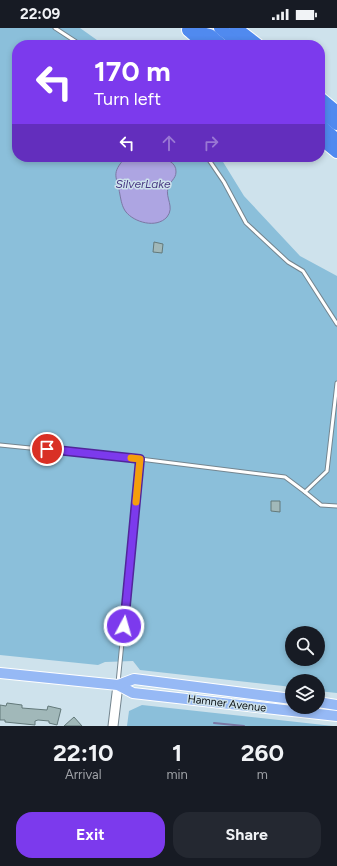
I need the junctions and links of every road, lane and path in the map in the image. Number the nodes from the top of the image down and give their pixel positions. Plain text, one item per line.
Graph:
1 (55, 28) edge
2 (220, 28) edge
3 (236, 28) edge
4 (186, 29) edge
5 (73, 40) edge
6 (199, 40) edge
7 (216, 40) edge
8 (235, 40) edge
9 (252, 40) edge
10 (325, 102) edge
11 (337, 112) edge
12 (325, 114) edge
13 (337, 124) edge
14 (325, 129) edge
15 (337, 140) edge
16 (325, 142) edge
17 (337, 152) edge
18 (210, 162) edge
19 (337, 324) edge
20 (337, 383) edge
21 (0, 445) edge
22 (140, 459) junction
23 (305, 492) junction
24 (337, 506) edge
25 (0, 673) edge
26 (118, 685) junction
27 (285, 698) edge
28 (325, 703) edge
29 (337, 705) edge
30 (337, 716) edge
31 (113, 726) edge

1 - 5 lane
2 - 8 highway
3 - 9 highway
4 - 6 highway
4 - 7 highway
10 - 11 highway
12 - 13 highway
14 - 15 highway
16 - 17 highway
18 - 19 lane
20 - 23 lane
21 - 22 lane
22 - 23 lane
22 - 26 lane
23 - 24 lane
25 - 26 main road, Hamner Avenue
26 - 27 main road, Hamner Avenue
26 - 30 main road, Hamner Avenue
26 - 31 street
28 - 29 main road

